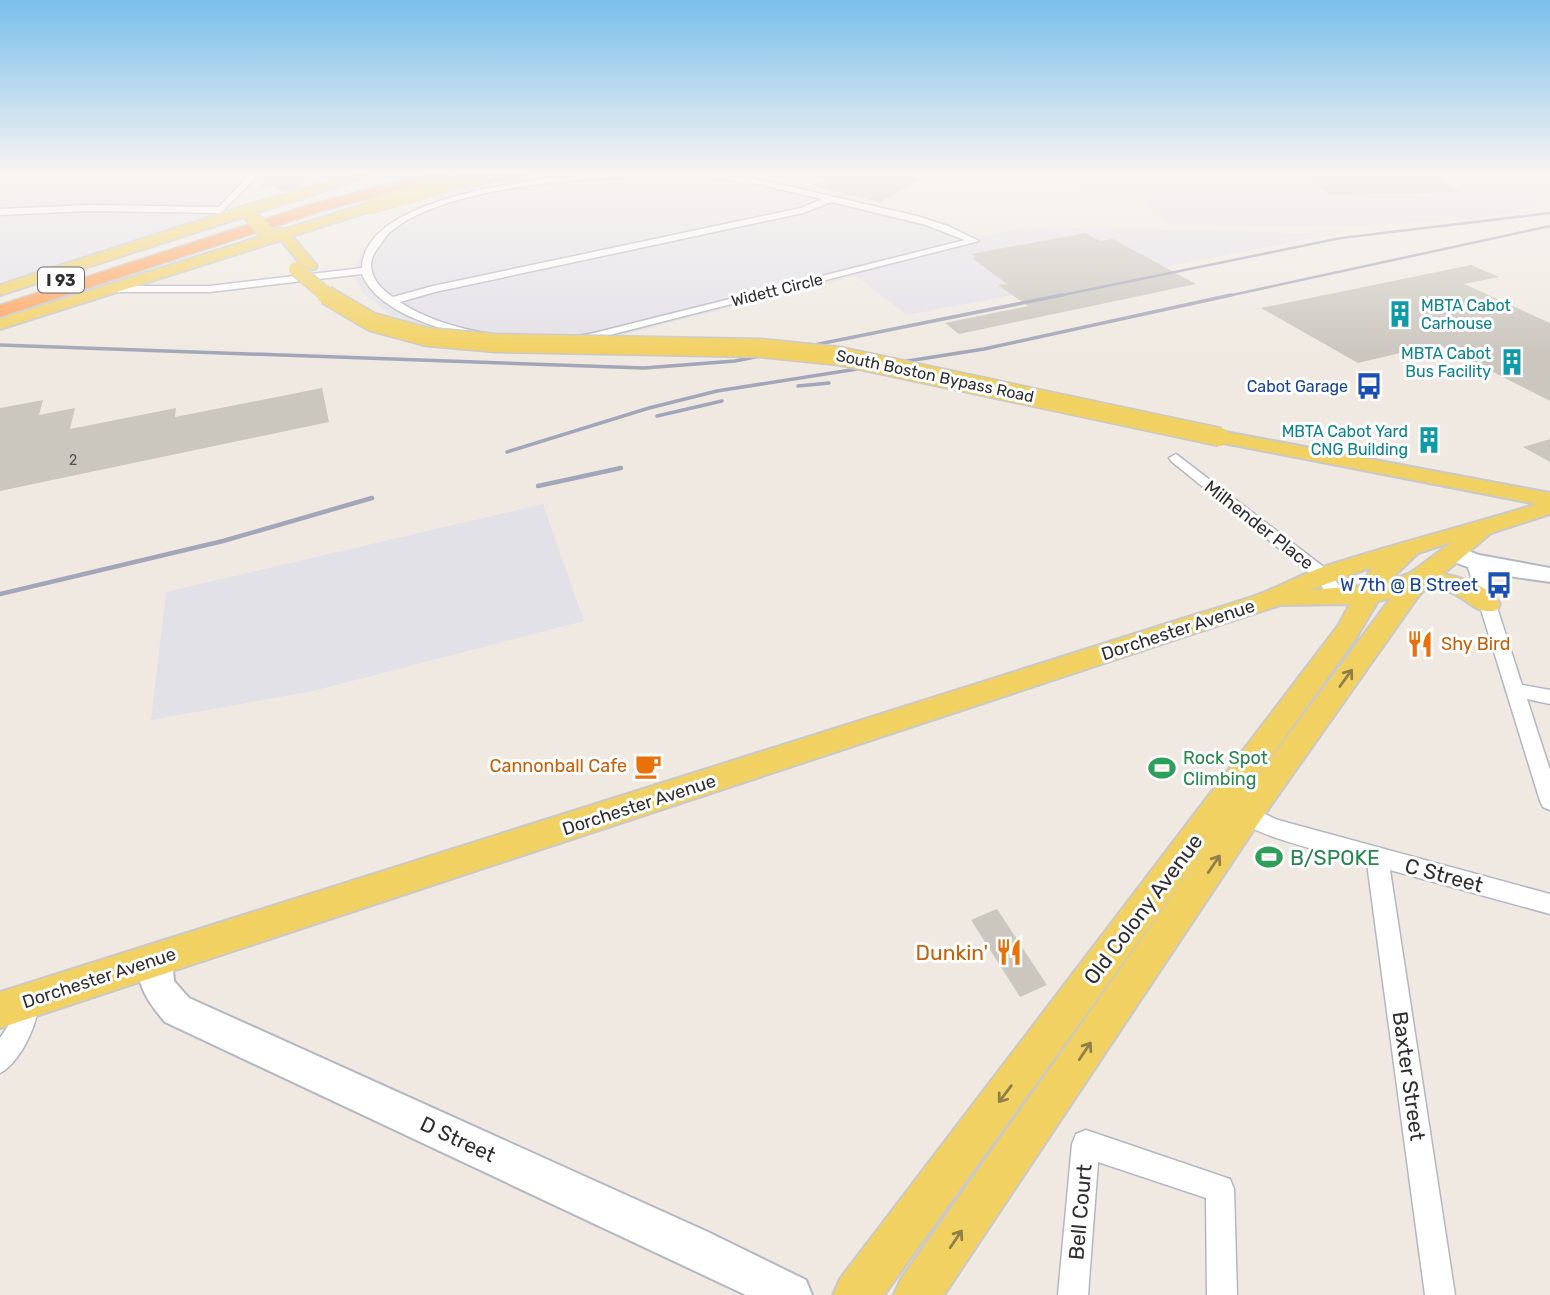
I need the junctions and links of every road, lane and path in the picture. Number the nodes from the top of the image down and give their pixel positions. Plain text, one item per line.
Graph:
1 (180, 232) edge
2 (204, 232) edge
3 (239, 232) edge
4 (248, 232) edge
5 (274, 232) edge
6 (285, 232) edge
7 (388, 232) edge
8 (698, 232) edge
9 (957, 232) edge
10 (276, 235) junction
11 (206, 243) junction
12 (168, 271) junction
13 (366, 272) junction
14 (111, 289) junction
15 (165, 289) junction
16 (0, 290) edge
17 (0, 299) edge
18 (392, 301) junction
19 (0, 311) edge
20 (0, 324) edge
21 (1176, 458) dead end
22 (1550, 500) edge
23 (1541, 510) edge
24 (1456, 550) junction
25 (1550, 575) edge
26 (1422, 578) junction
27 (1330, 586) junction
28 (1372, 592) junction
29 (1488, 604) junction
30 (1515, 690) junction
31 (1550, 697) edge
32 (1550, 801) edge
33 (1234, 809) junction
34 (1377, 856) junction
35 (1550, 904) edge
36 (156, 960) junction
37 (14, 1005) edge
38 (0, 1060) edge
39 (791, 1295) edge
40 (856, 1295) edge
41 (917, 1295) edge
42 (1073, 1295) edge
43 (1222, 1295) edge
44 (1440, 1295) edge

1 - 16 main road
2 - 17 highway, I 93
3 - 11 highway, I 93
4 - 11 highway
5 - 10 main road, South Boston Bypass Road, bridge
6 - 10 main road, bridge
7 - 13 street, Widett Circle
8 - 18 street
9 - 18 street, Widett Circle
10 - 12 main road
10 - 22 main road, South Boston Bypass Road, bridge
11 - 19 highway, I 93
12 - 14 main road
12 - 15 street
13 - 15 street
13 - 18 street, Widett Circle
14 - 15 street
14 - 20 main road
21 - 27 street, Milhender Place
23 - 24 main road, Dorchester Avenue
24 - 25 main road
24 - 26 main road, Dorchester Avenue
24 - 27 main road, Dorchester Avenue
24 - 28 main road, Old Colony Avenue
24 - 29 street
26 - 28 main road, Dorchester Avenue
26 - 29 main road
33 -> 26 main road, Old Colony Avenue
27 - 28 main road, Dorchester Avenue
27 - 36 main road, Dorchester Avenue
28 - 33 main road, Old Colony Avenue
29 - 30 street
30 - 31 street
30 - 32 street
33 - 34 street, C Street
33 -> 40 main road, Old Colony Avenue
41 -> 33 main road, Old Colony Avenue
34 - 35 street, C Street
34 - 44 street, Baxter Street
36 - 37 main road, Dorchester Avenue
36 - 39 main road, D Street
37 - 38 street
42 - 43 street, Bell Court

